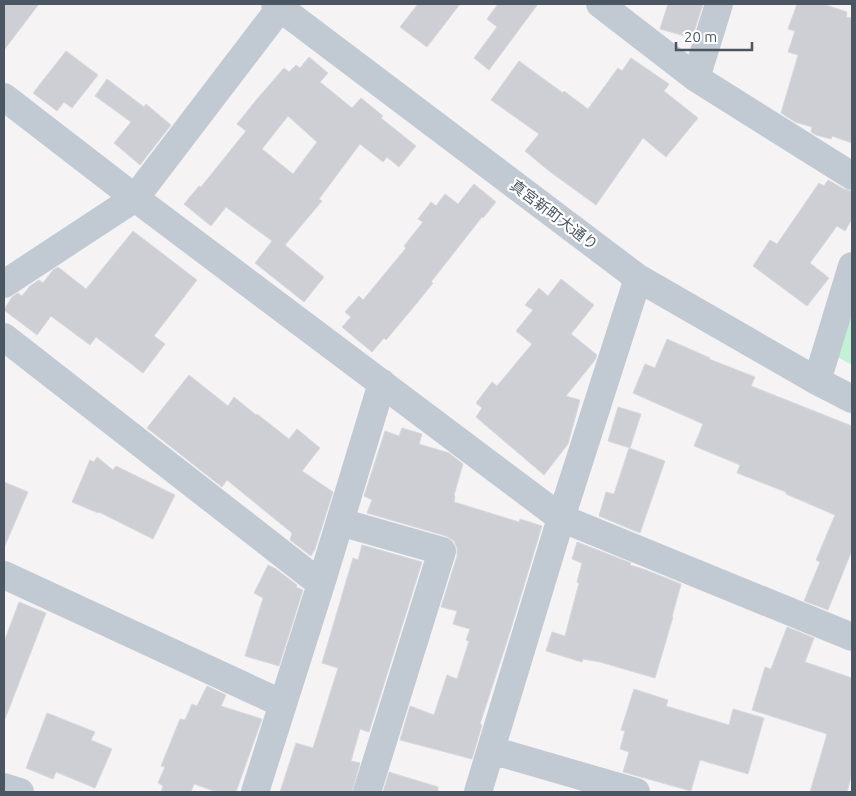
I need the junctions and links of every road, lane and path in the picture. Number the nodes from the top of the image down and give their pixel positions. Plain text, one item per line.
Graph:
1 (600, 4) edge
2 (719, 4) edge
3 (277, 6) edge
4 (696, 78) junction
5 (4, 97) edge
6 (852, 176) edge
7 (134, 198) junction
8 (852, 266) edge
9 (638, 278) junction
10 (4, 284) edge
11 (4, 337) edge
12 (817, 381) junction
13 (382, 382) junction
14 (852, 399) edge
15 (561, 518) junction
16 (340, 522) junction
17 (4, 575) edge
18 (321, 584) junction
19 (852, 637) edge
20 (283, 704) junction
21 (491, 750) junction
22 (4, 787) edge
23 (20, 792) edge
24 (256, 792) edge
25 (367, 792) edge
26 (478, 792) edge
27 (636, 792) edge

1 - 4 street
2 - 4 street
3 - 7 street
3 - 9 street, 真宮新町大通り
4 - 6 street
5 - 7 street
7 - 10 street
7 - 13 street
8 - 12 street
9 - 12 street, 真宮新町大通り
9 - 15 street
11 - 18 street
12 - 14 street, 真宮新町大通り
13 - 15 street
13 - 16 street
15 - 19 street
15 - 21 street
16 - 18 street
16 - 25 street
17 - 20 street
18 - 20 street
20 - 24 street
21 - 26 street
21 - 27 street
22 - 23 street

